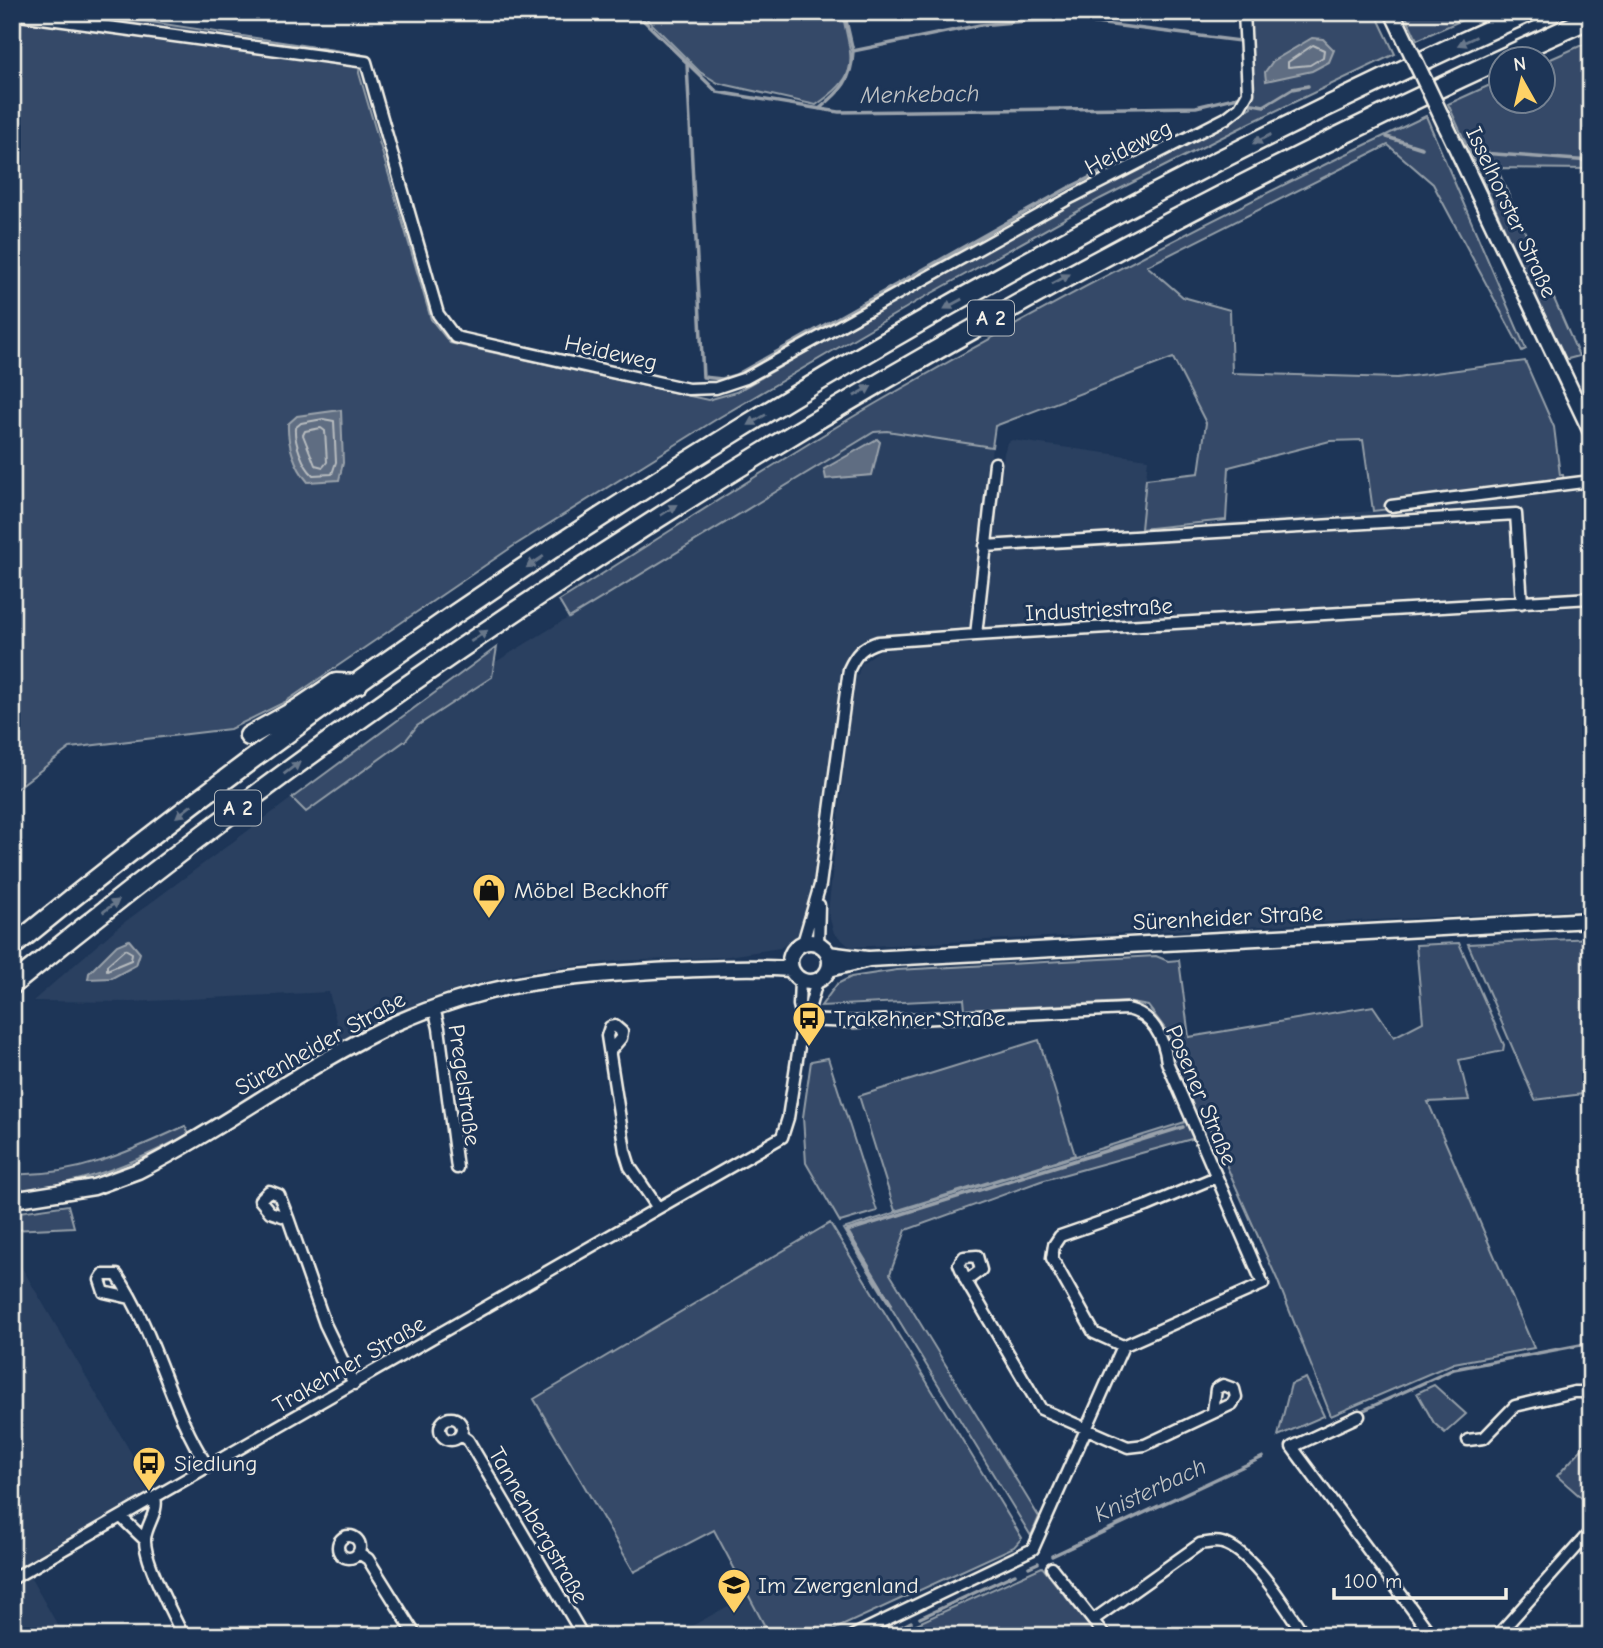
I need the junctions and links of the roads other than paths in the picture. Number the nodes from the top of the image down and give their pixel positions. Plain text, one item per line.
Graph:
1 (1244, 12) edge
2 (1392, 12) edge
3 (1529, 12) edge
4 (12, 14) edge
5 (1591, 18) edge
6 (1591, 432) edge
7 (995, 463) dead end
8 (1591, 481) edge
9 (1391, 506) dead end
10 (985, 546) junction
11 (1591, 598) edge
12 (1522, 603) junction
13 (976, 635) junction
14 (358, 684) junction
15 (249, 736) dead end
16 (1591, 920) edge
17 (12, 947) edge
18 (817, 947) junction
19 (792, 954) junction
20 (869, 959) junction
21 (748, 966) junction
22 (829, 969) junction
23 (796, 974) junction
24 (817, 981) junction
25 (12, 985) edge
26 (433, 1008) junction
27 (803, 1019) junction
28 (610, 1051) dead end
29 (457, 1168) dead end
30 (1216, 1177) junction
31 (12, 1200) edge
32 (658, 1208) junction
33 (288, 1218) dead end
34 (966, 1281) dead end
35 (130, 1298) dead end
36 (1123, 1346) junction
37 (354, 1384) junction
38 (1591, 1398) edge
39 (1213, 1412) dead end
40 (1359, 1416) dead end
41 (1086, 1428) junction
42 (461, 1435) dead end
43 (1468, 1440) dead end
44 (208, 1467) junction
45 (155, 1498) junction
46 (121, 1517) junction
47 (1591, 1531) edge
48 (145, 1540) junction
49 (359, 1553) dead end
50 (1052, 1568) dead end
51 (12, 1578) edge
52 (1093, 1620) junction
53 (183, 1636) edge
54 (416, 1636) edge
55 (583, 1636) edge
56 (852, 1636) edge
57 (1105, 1636) edge
58 (1305, 1636) edge
59 (1432, 1636) edge
60 (1497, 1636) edge

1 - 4 street, Heideweg
2 - 6 main road, Isselhorster Straße, bridge
3 -> 14 highway, A 2
25 -> 5 highway, A 2
7 - 10 street
8 - 9 street
10 - 12 street
10 - 13 street
11 - 12 street, Industriestraße
12 - 13 street, Industriestraße
13 - 18 street, Industriestraße
14 - 15 highway
14 -> 17 highway, A 2
16 - 20 main road, Sürenheider Straße
18 - 19 main road
18 - 20 main road, Sürenheider Straße
18 - 22 main road
19 - 21 main road, Sürenheider Straße
19 - 23 main road
20 - 22 main road, Sürenheider Straße
21 - 23 main road, Sürenheider Straße
21 - 26 main road, Sürenheider Straße
22 - 24 main road
23 - 24 main road, Sürenheider Straße
23 - 27 street, Trakehner Straße
24 - 27 street, Trakehner Straße
26 - 29 street, Pregelstraße
26 - 31 main road, Sürenheider Straße
27 - 30 street, Posener Straße
27 - 32 street, Trakehner Straße
28 - 32 street
30 - 36 street, Posener Straße
30 - 36 street
32 - 37 street, Trakehner Straße
33 - 37 street
34 - 41 street
35 - 44 street
36 - 41 street
37 - 44 street, Trakehner Straße
38 - 43 street
39 - 41 street
40 - 59 street
41 - 56 street
42 - 55 street, Tannenbergstraße
44 - 45 street, Trakehner Straße
45 - 46 street, Trakehner Straße
45 - 48 street
46 - 48 street
46 - 51 street, Trakehner Straße
47 - 60 street
48 - 53 street
49 - 54 street
50 - 52 street
52 - 57 street
52 - 58 street

